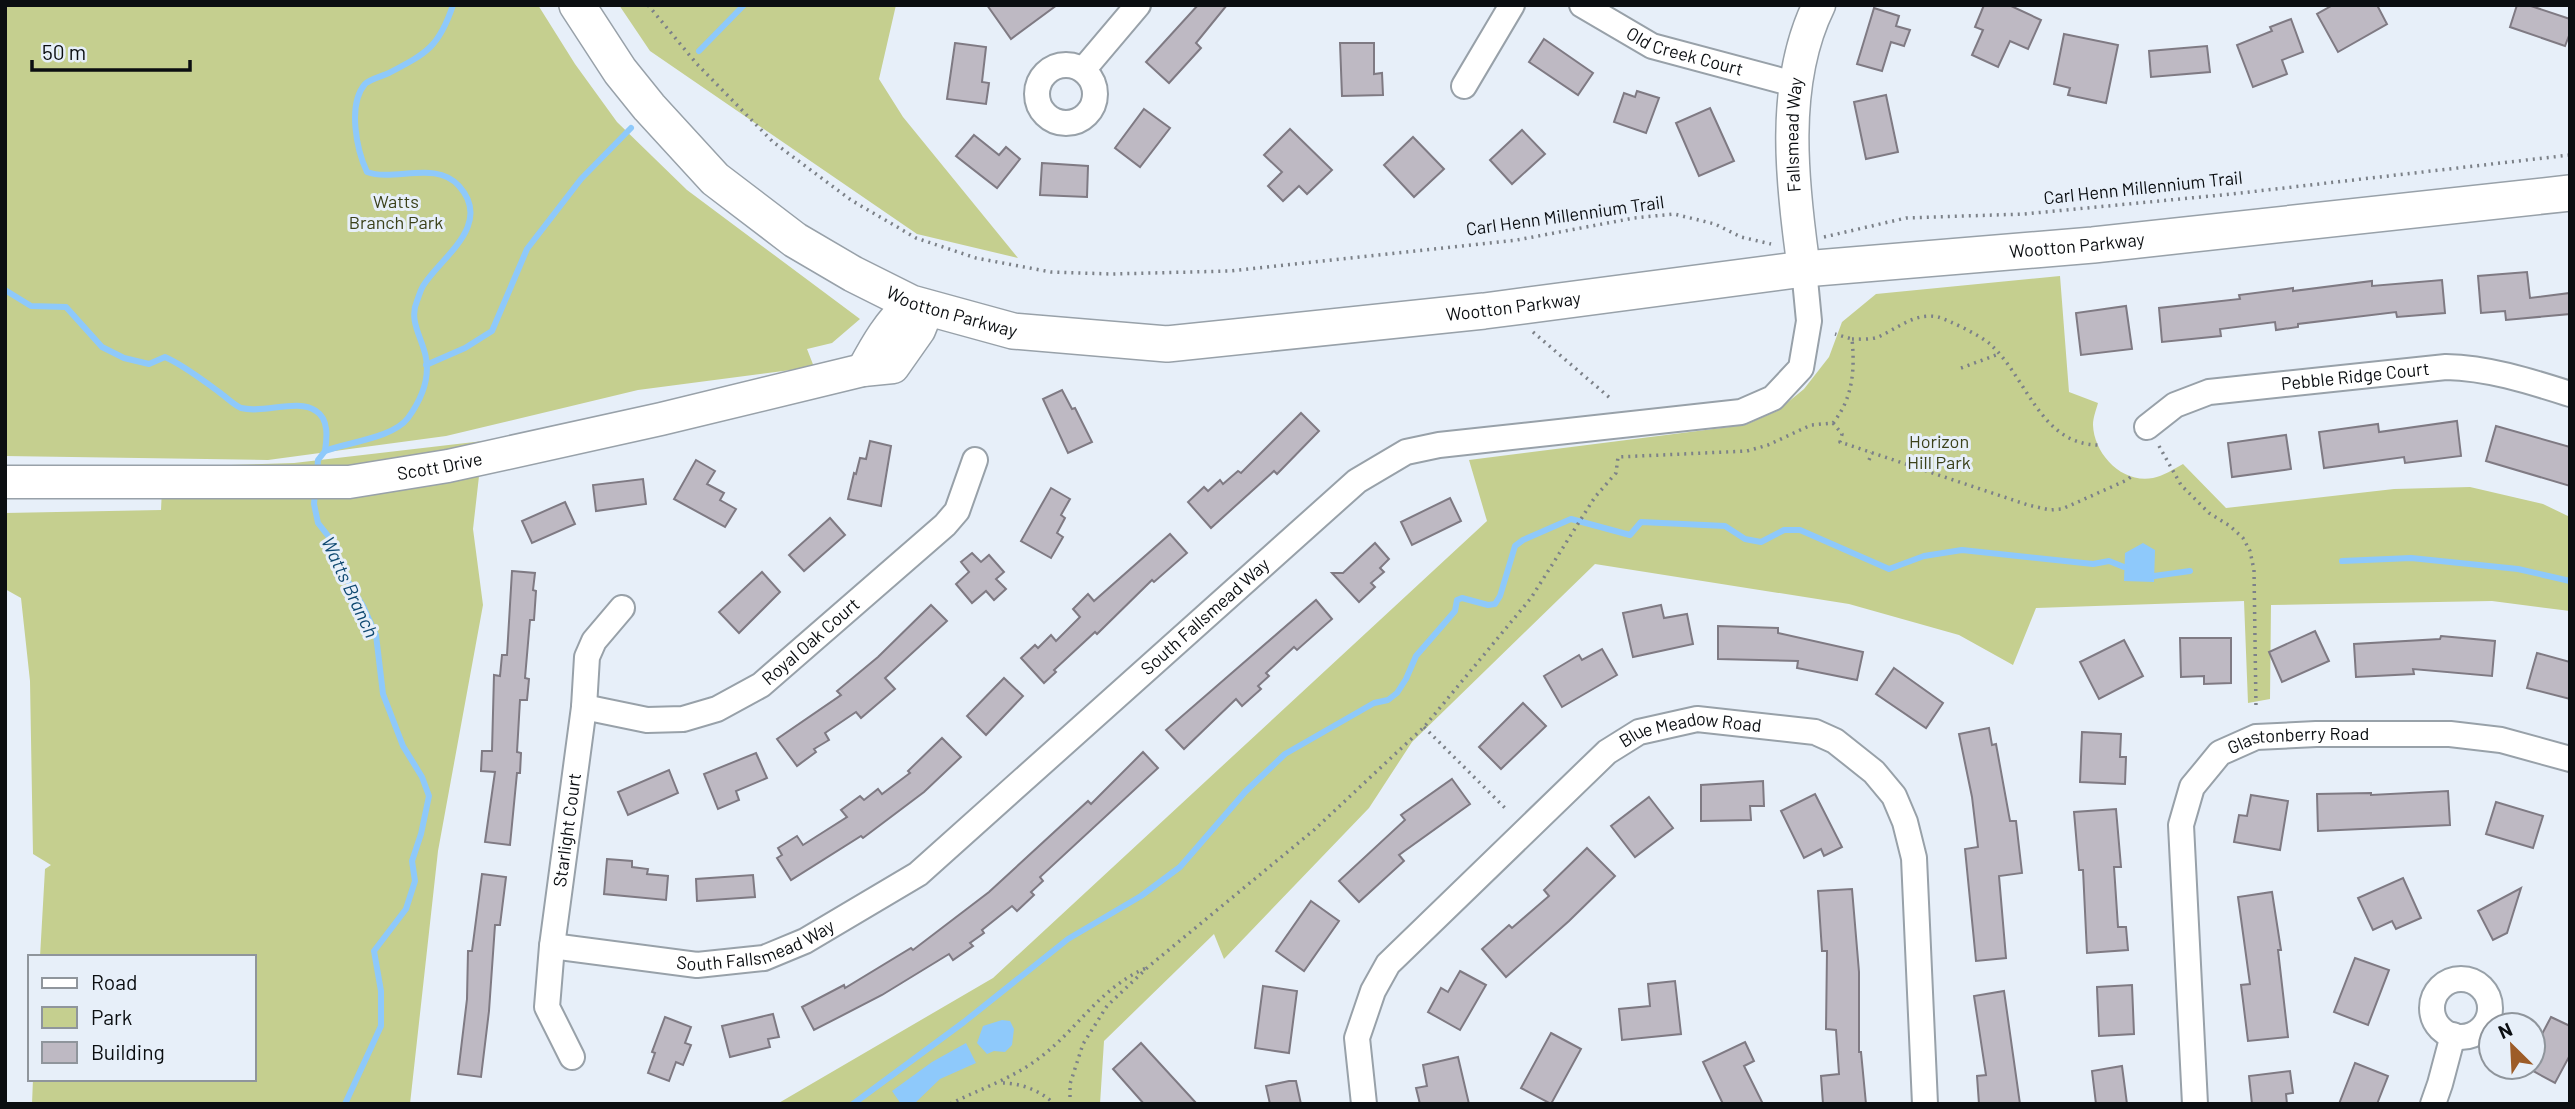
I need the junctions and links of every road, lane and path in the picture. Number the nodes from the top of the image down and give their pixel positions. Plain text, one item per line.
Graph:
1 (577, 5) edge
2 (648, 5) edge
3 (1138, 5) edge
4 (1512, 5) edge
5 (1582, 5) edge
6 (1819, 5) edge
7 (1083, 70) dead end
8 (1794, 84) junction
9 (1464, 86) dead end
10 (2570, 155) edge
11 (2570, 193) edge
12 (1802, 255) junction
13 (920, 306) junction
14 (1526, 326) dead end
15 (1835, 334) dead end
16 (1852, 339) junction
17 (1999, 354) junction
18 (1962, 368) dead end
19 (2570, 394) edge
20 (1610, 398) dead end
21 (1833, 423) junction
22 (2147, 427) joint
23 (2099, 445) dead end
24 (1615, 450) dead end
25 (1872, 453) junction
26 (1618, 457) junction
27 (975, 460) dead end
28 (1870, 460) dead end
29 (2133, 475) dead end
30 (5, 482) edge
31 (622, 608) dead end
32 (584, 707) junction
33 (2256, 708) dead end
34 (1424, 727) junction
35 (2570, 760) edge
36 (1506, 809) dead end
37 (552, 946) junction
38 (1148, 967) junction
39 (2453, 1035) dead end
40 (572, 1057) dead end
41 (999, 1083) junction
42 (950, 1104) edge
43 (1054, 1104) edge
44 (1070, 1104) edge
45 (1364, 1104) edge
46 (1925, 1104) edge
47 (2195, 1104) edge
48 (2432, 1104) edge

1 - 13 main road, Wootton Parkway
2 - 12 path, Carl Henn Millennium Trail
3 - 7 street
4 - 9 street
5 - 8 street, Old Creek Court
6 - 8 street, Fallsmead Way
8 - 12 street, Fallsmead Way
10 - 12 path, Carl Henn Millennium Trail
11 - 12 main road, Wootton Parkway
12 - 13 main road, Wootton Parkway
12 - 37 street, South Fallsmead Way
13 - 30 street, Scott Drive
14 - 20 path
15 - 16 path
16 - 17 path
16 - 21 path
17 - 18 path
17 - 23 path
19 - 22 street, Pebble Ridge Court
21 - 25 path
21 - 26 path
22 - 33 path
24 - 26 path
25 - 28 path
25 - 29 path
26 - 34 path
27 - 32 street, Royal Oak Court
31 - 32 street, Starlight Court
32 - 37 street, Starlight Court
34 - 36 path
34 - 38 path
35 - 47 street, Glastonberry Road
37 - 40 street, Starlight Court
38 - 41 path
38 - 44 path
39 - 48 street
41 - 42 path
41 - 43 path
45 - 46 street, Blue Meadow Road

